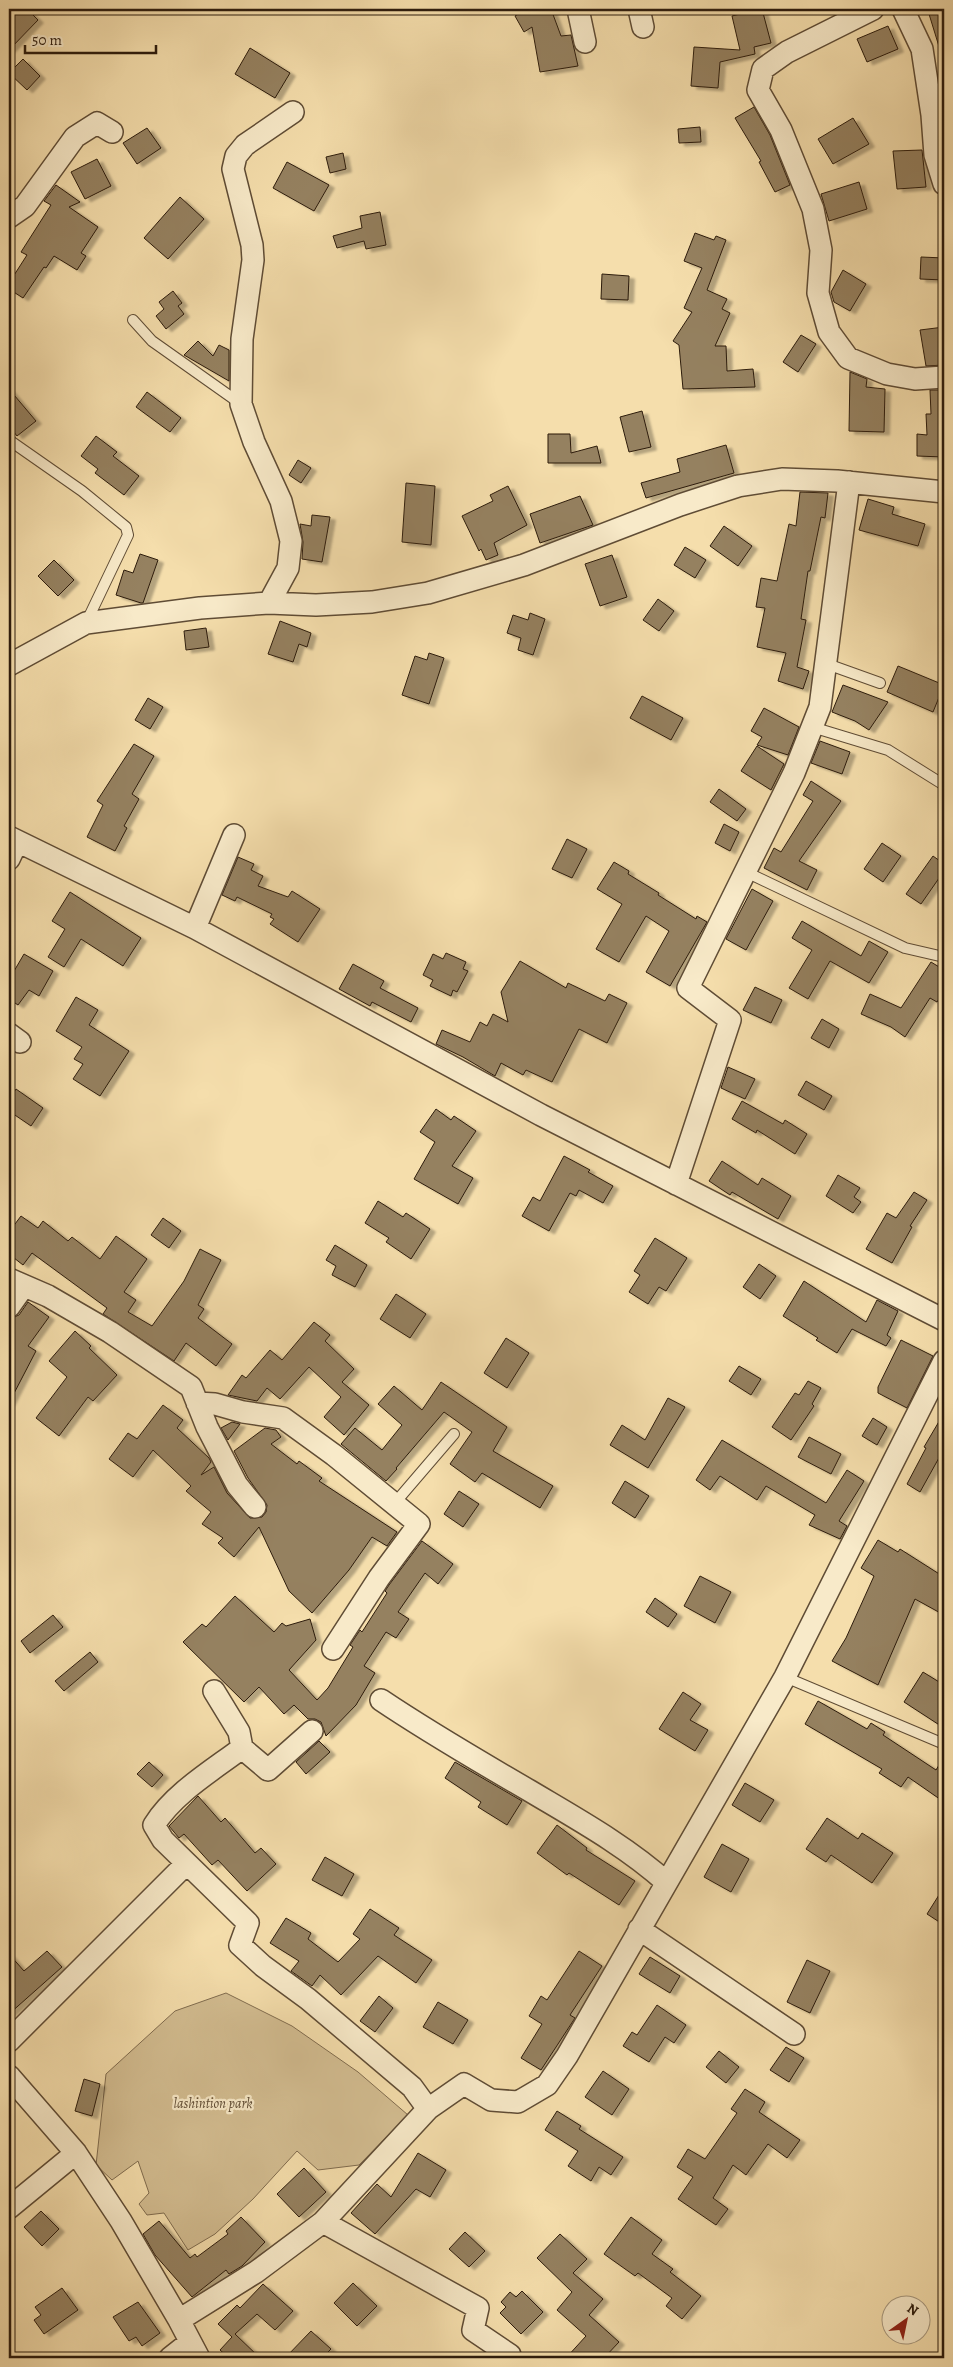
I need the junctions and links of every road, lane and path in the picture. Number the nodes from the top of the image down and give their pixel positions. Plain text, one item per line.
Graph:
1 (578, 9) edge
2 (872, 9) edge
3 (903, 9) edge
4 (585, 42) dead end
5 (293, 112) dead end
6 (112, 132) dead end
7 (944, 184) edge
8 (9, 217) edge
9 (133, 320) dead end
10 (944, 377) edge
11 (240, 404) junction
12 (9, 440) edge
13 (849, 482) junction
14 (944, 492) edge
15 (269, 603) junction
16 (86, 623) junction
17 (9, 664) edge
18 (827, 664) junction
19 (880, 683) dead end
20 (812, 727) junction
21 (944, 785) edge
22 (234, 836) dead end
23 (12, 846) edge
24 (746, 872) junction
25 (195, 928) junction
26 (944, 957) edge
27 (676, 1184) junction
28 (16, 1282) edge
29 (9, 1307) edge
30 (944, 1320) edge
31 (944, 1361) edge
32 (197, 1403) junction
33 (454, 1434) dead end
34 (394, 1504) junction
35 (255, 1507) dead end
36 (333, 1649) dead end
37 (785, 1677) junction
38 (214, 1691) dead end
39 (381, 1700) dead end
40 (312, 1731) dead end
41 (944, 1744) edge
42 (242, 1748) junction
43 (186, 1864) junction
44 (666, 1882) junction
45 (639, 1929) junction
46 (794, 2034) dead end
47 (9, 2041) edge
48 (9, 2076) edge
49 (428, 2109) junction
50 (76, 2153) junction
51 (9, 2208) edge
52 (323, 2222) junction
53 (179, 2320) junction
54 (194, 2351) edge
55 (510, 2355) dead end
56 (170, 2358) edge

1 - 4 street
2 - 10 street
3 - 7 street
5 - 11 street
6 - 8 street
9 - 11 lane
11 - 15 street
12 - 16 lane
13 - 14 street
13 - 15 street
13 - 18 street
15 - 16 street
16 - 17 street
18 - 19 lane
18 - 20 street
20 - 21 lane
20 - 24 street
22 - 25 street
23 - 25 street
24 - 26 lane
24 - 27 street
25 - 27 street
27 - 30 street
28 - 29 street
28 - 32 street
31 - 37 street
32 - 34 street
32 - 35 street
33 - 34 lane
34 - 36 street
37 - 41 lane
37 - 44 street
38 - 42 street
39 - 44 street
40 - 42 street
42 - 43 street
43 - 47 street
43 - 49 street
44 - 45 street
45 - 46 street
45 - 49 street
48 - 50 street
49 - 52 street
50 - 51 street
50 - 53 street
52 - 53 street
52 - 55 street
53 - 54 street
54 - 56 street

